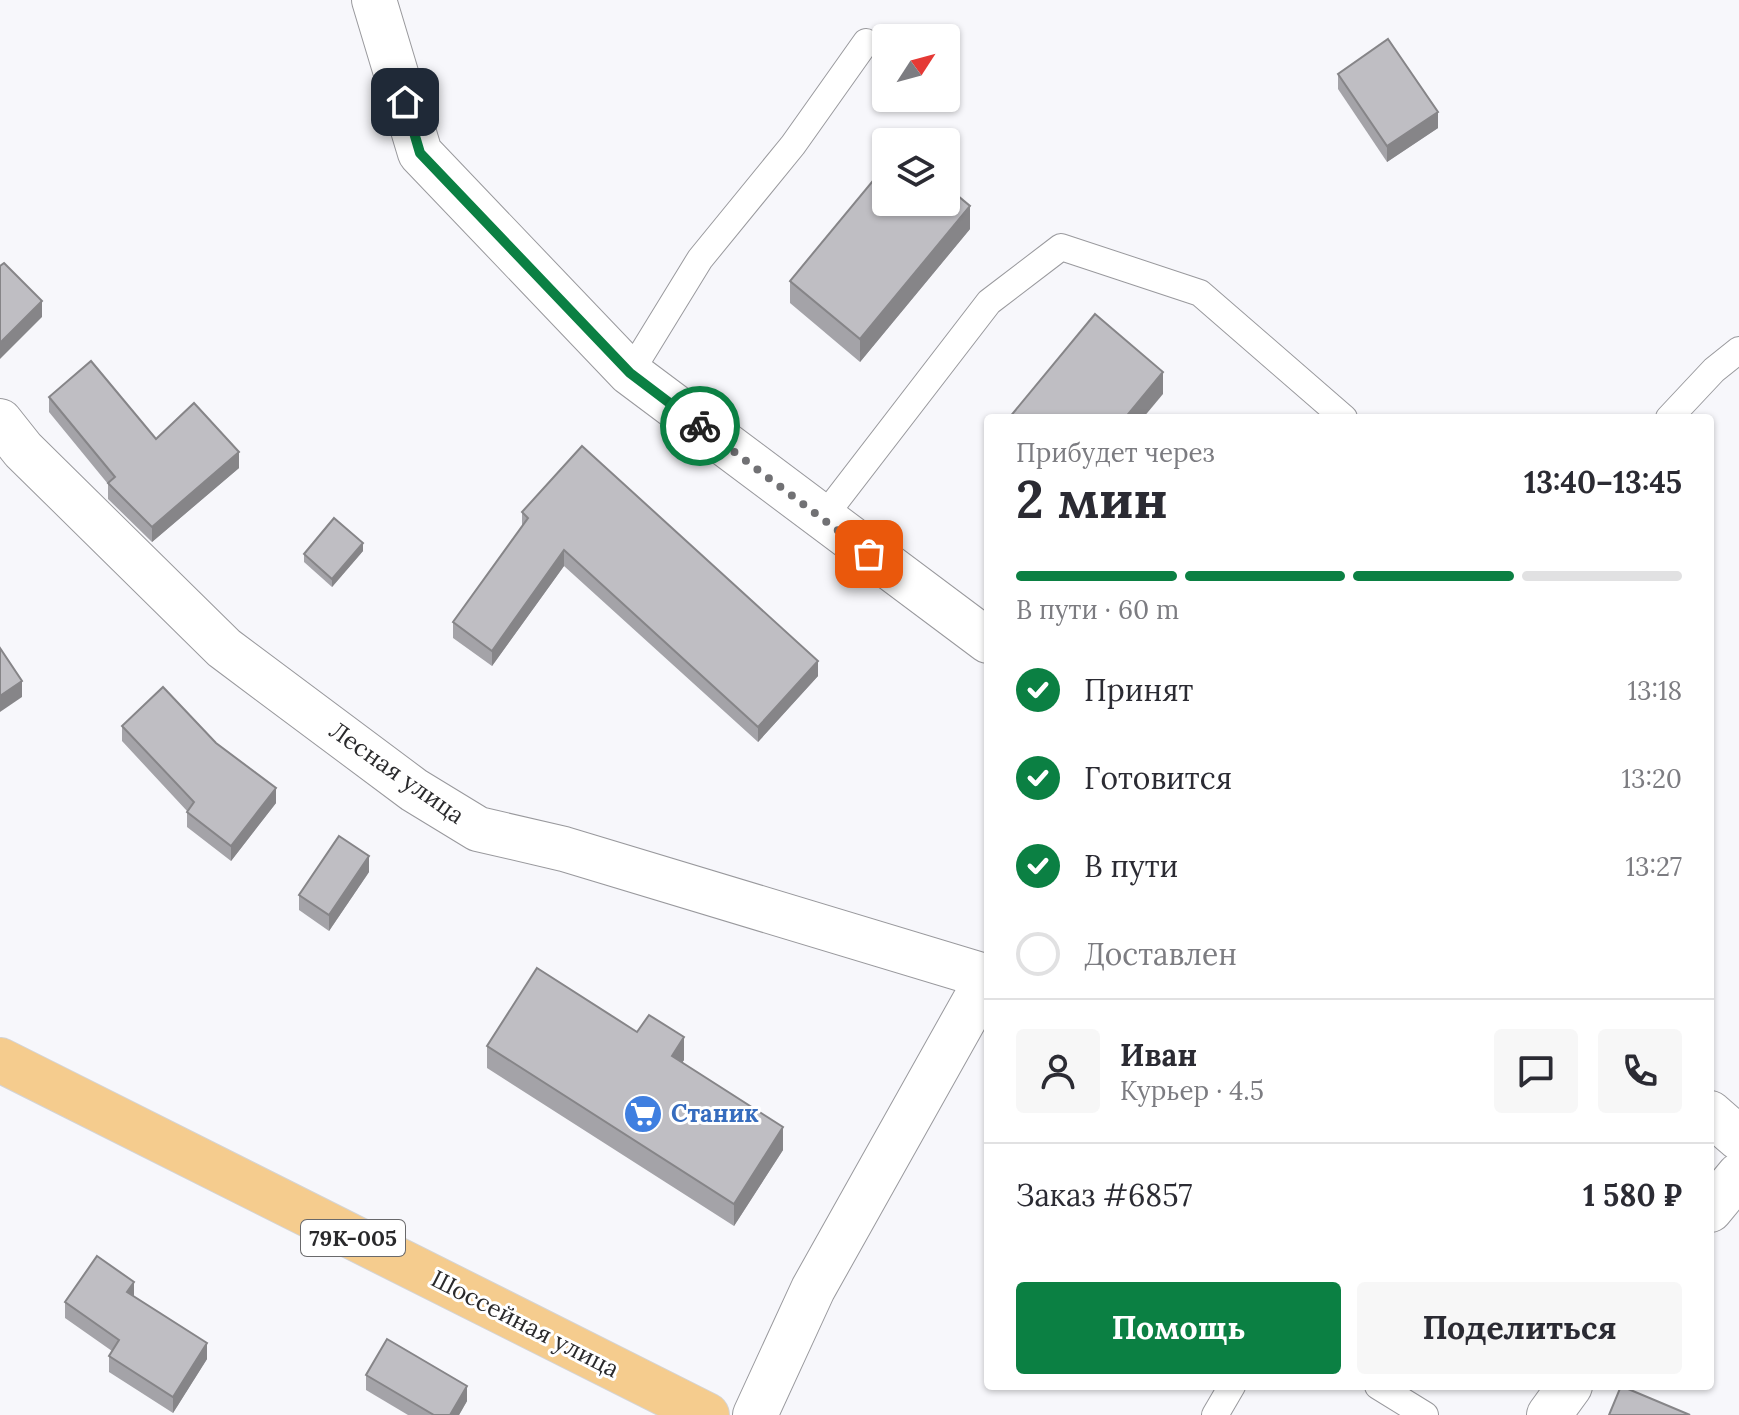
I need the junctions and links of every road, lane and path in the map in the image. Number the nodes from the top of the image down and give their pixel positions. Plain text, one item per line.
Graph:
1 (374, 0) edge
2 (866, 42) dead end
3 (1739, 350) edge
4 (630, 373) junction
5 (1334, 414) edge
6 (1673, 414) edge
7 (0, 421) edge
8 (822, 519) junction
9 (984, 638) edge
10 (984, 976) edge
11 (984, 984) edge
12 (0, 1060) edge
13 (1714, 1116) edge
14 (1739, 1138) edge
15 (1739, 1175) edge
16 (1714, 1205) edge
17 (1230, 1390) edge
18 (1384, 1390) edge
19 (1567, 1390) edge
20 (707, 1415) edge
21 (755, 1415) edge
22 (1215, 1415) edge
23 (1425, 1415) edge
24 (1549, 1415) edge

1 - 4 street
2 - 4 lane
3 - 6 lane
4 - 8 street
5 - 8 lane
7 - 10 street, Лесная улица
8 - 9 street
11 - 21 street
12 - 20 main road, Шоссейная улица / 79К-005
13 - 14 street
15 - 16 street
17 - 22 lane
18 - 23 lane
19 - 24 street

